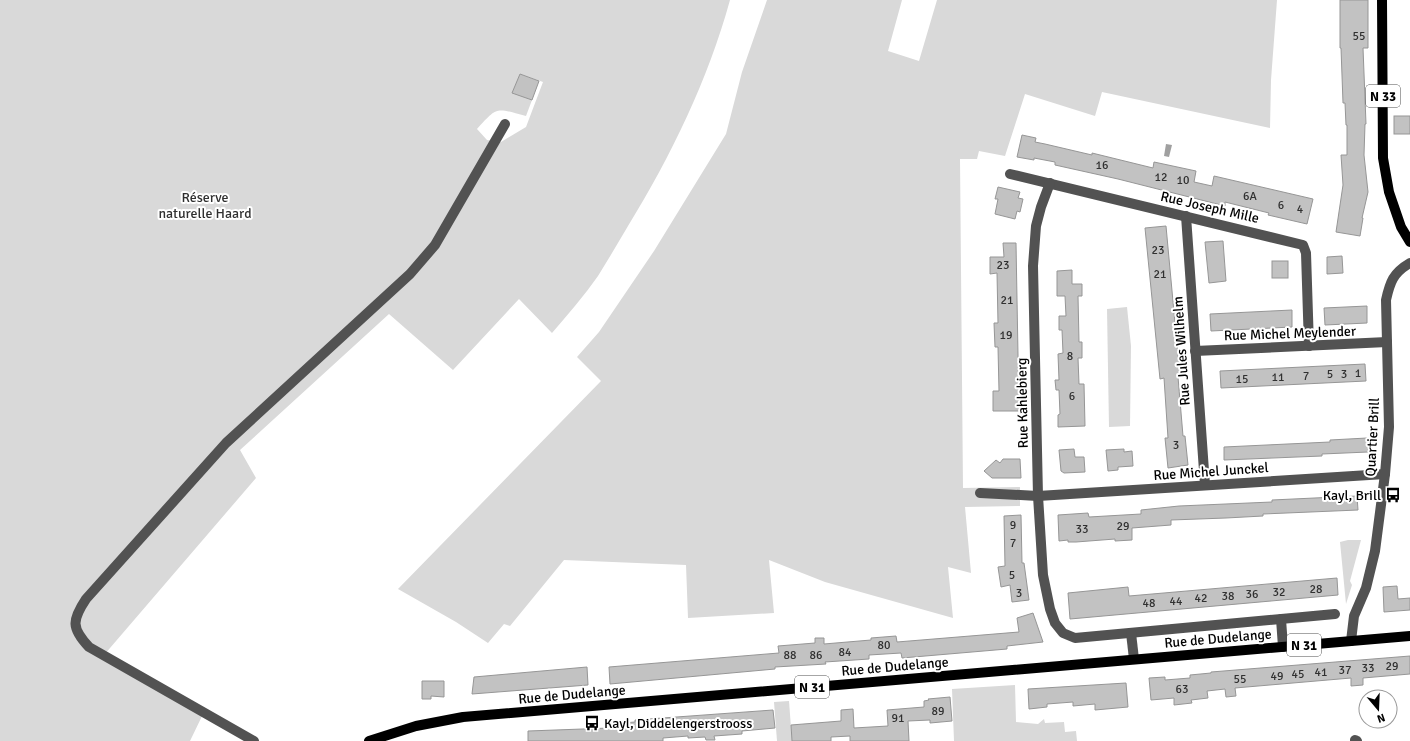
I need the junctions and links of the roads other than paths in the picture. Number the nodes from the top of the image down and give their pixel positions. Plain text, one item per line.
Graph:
1 (1382, 0) edge
2 (505, 124) dead end
3 (1010, 174) dead end
4 (1050, 183) junction
5 (1186, 216) junction
6 (1410, 242) edge
7 (1410, 263) edge
8 (1387, 342) junction
9 (1309, 346) junction
10 (1195, 351) junction
11 (1386, 474) junction
12 (1205, 485) junction
13 (980, 493) dead end
14 (1038, 496) junction
15 (1335, 614) dead end
16 (1281, 619) junction
17 (1055, 623) joint
18 (1131, 633) junction
19 (1410, 636) edge
20 (1351, 641) junction
21 (1283, 647) junction
22 (1134, 659) junction
23 (254, 741) edge
24 (369, 741) edge

1 - 6 main road, N 33
2 - 23 street
3 - 4 street, Rue Joseph Mille
4 - 5 street, Rue Joseph Mille
4 - 14 street, Rue Kahlebierg
5 - 9 street, Rue Joseph Mille
5 - 10 street, Rue Jules Wilhelm
7 - 8 street, Quartier Brill
8 - 9 street, Rue Michel Meylender
8 - 11 street, Quartier Brill
9 - 10 street, Rue Michel Meylender
10 - 12 street, Rue Jules Wilhelm
11 - 12 street, Rue Michel Junckel
11 - 20 street, Quartier Brill
12 - 14 street, Rue Michel Junckel
13 - 14 street, Rue Michel Junckel
14 - 17 street, Rue Kahlebierg
15 - 16 street, Rue de Dudelange
16 - 18 street, Rue de Dudelange
16 - 21 street, Rue de Dudelange
17 - 18 street, Rue de Dudelange
18 - 22 street
19 - 20 main road, Rue de Dudelange / N 31
20 - 21 main road, Rue de Dudelange / N 31
21 - 22 main road, Rue de Dudelange / N 31
22 - 24 main road, Rue de Dudelange / N 31

